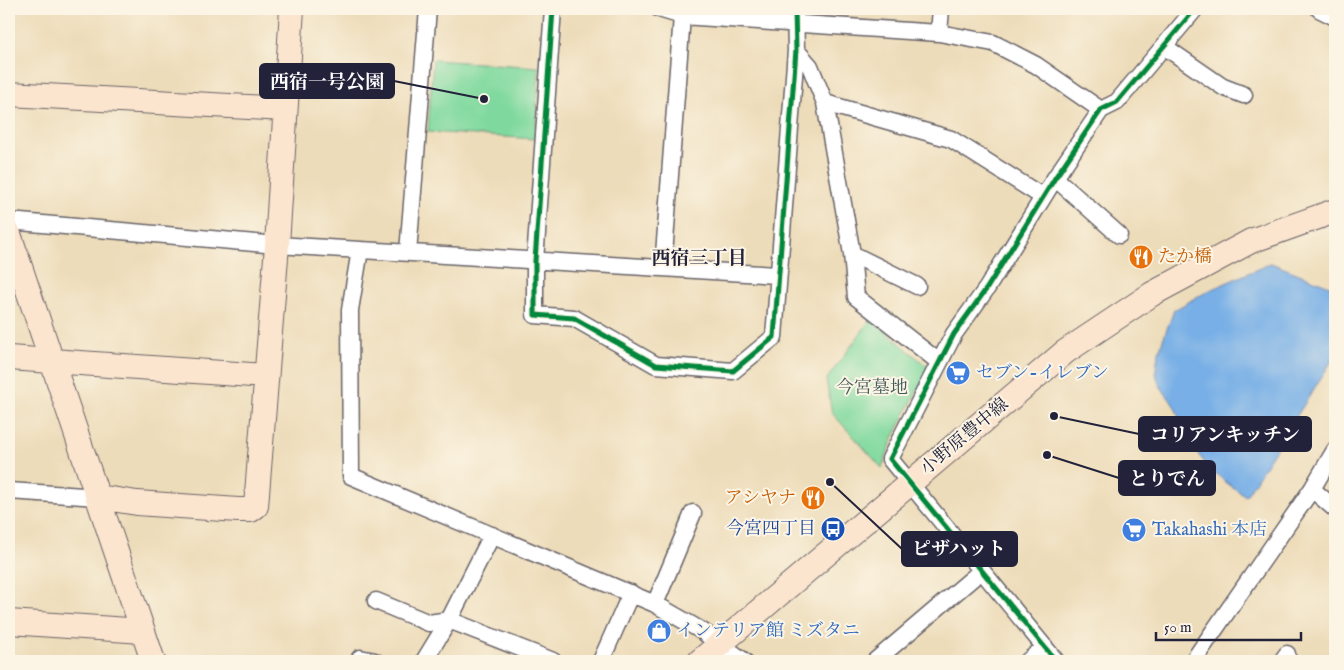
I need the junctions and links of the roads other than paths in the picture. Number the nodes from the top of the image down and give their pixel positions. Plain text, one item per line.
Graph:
1 (292, 9) edge
2 (428, 9) edge
3 (553, 9) edge
4 (659, 9) edge
5 (940, 9) edge
6 (1195, 9) edge
7 (1319, 9) edge
8 (682, 16) junction
9 (795, 16) edge
10 (1335, 17) edge
11 (940, 33) junction
12 (1164, 47) junction
13 (796, 50) junction
14 (9, 94) edge
15 (1244, 95) dead end
16 (825, 102) junction
17 (285, 109) junction
18 (1101, 110) junction
19 (1055, 178) junction
20 (1043, 197) junction
21 (1335, 211) edge
22 (9, 221) edge
23 (9, 234) edge
24 (1119, 234) dead end
25 (277, 245) junction
26 (360, 250) junction
27 (408, 252) junction
28 (852, 254) junction
29 (535, 261) junction
30 (663, 268) junction
31 (777, 274) junction
32 (917, 286) dead end
33 (9, 358) edge
34 (52, 360) junction
35 (939, 362) junction
36 (266, 376) junction
37 (1335, 450) edge
38 (910, 484) junction
39 (1312, 489) junction
40 (9, 491) edge
41 (98, 497) junction
42 (1335, 509) edge
43 (693, 513) dead end
44 (492, 536) junction
45 (981, 571) junction
46 (630, 593) junction
47 (376, 601) dead end
48 (655, 604) junction
49 (449, 620) junction
50 (9, 622) edge
51 (143, 631) junction
52 (722, 644) junction
53 (1044, 647) junction
54 (532, 658) edge
55 (154, 661) edge
56 (424, 661) edge
57 (553, 661) edge
58 (601, 661) edge
59 (700, 661) edge
60 (744, 661) edge
61 (875, 661) edge
62 (1028, 661) edge
63 (1056, 661) edge
64 (1193, 661) edge

1 - 17 street
2 - 27 street
3 - 29 street
4 - 8 street
5 - 11 street
6 - 12 street
7 - 10 street
8 - 9 street
8 - 30 street
9 - 11 street
9 - 13 street
11 - 18 street
12 - 15 street
12 - 18 street
13 - 16 street
13 - 31 street
14 - 17 street
16 - 20 street
16 - 28 street
17 - 25 street
18 - 19 street
19 - 20 street
19 - 24 street
20 - 35 street
21 - 38 street, 小野原豊中線
22 - 25 street
23 - 34 street
25 - 26 street
25 - 36 street
26 - 27 street
26 - 44 street
27 - 29 street
28 - 32 street
28 - 35 street
29 - 30 street
29 - 31 street
30 - 31 street
33 - 34 street
34 - 36 street
34 - 41 street
35 - 38 street
36 - 41 street
37 - 39 street
38 - 45 street
38 - 52 street, 小野原豊中線
39 - 42 street
39 - 64 street
40 - 41 street
41 - 51 street
43 - 48 street
44 - 46 street
44 - 49 street
45 - 53 street
45 - 61 street
46 - 48 street
46 - 58 street
47 - 49 street
48 - 52 street
49 - 54 street
49 - 56 street
50 - 51 street
51 - 55 street
52 - 59 street, 小野原豊中線
52 - 60 street
53 - 62 street
53 - 63 street
54 - 57 street

